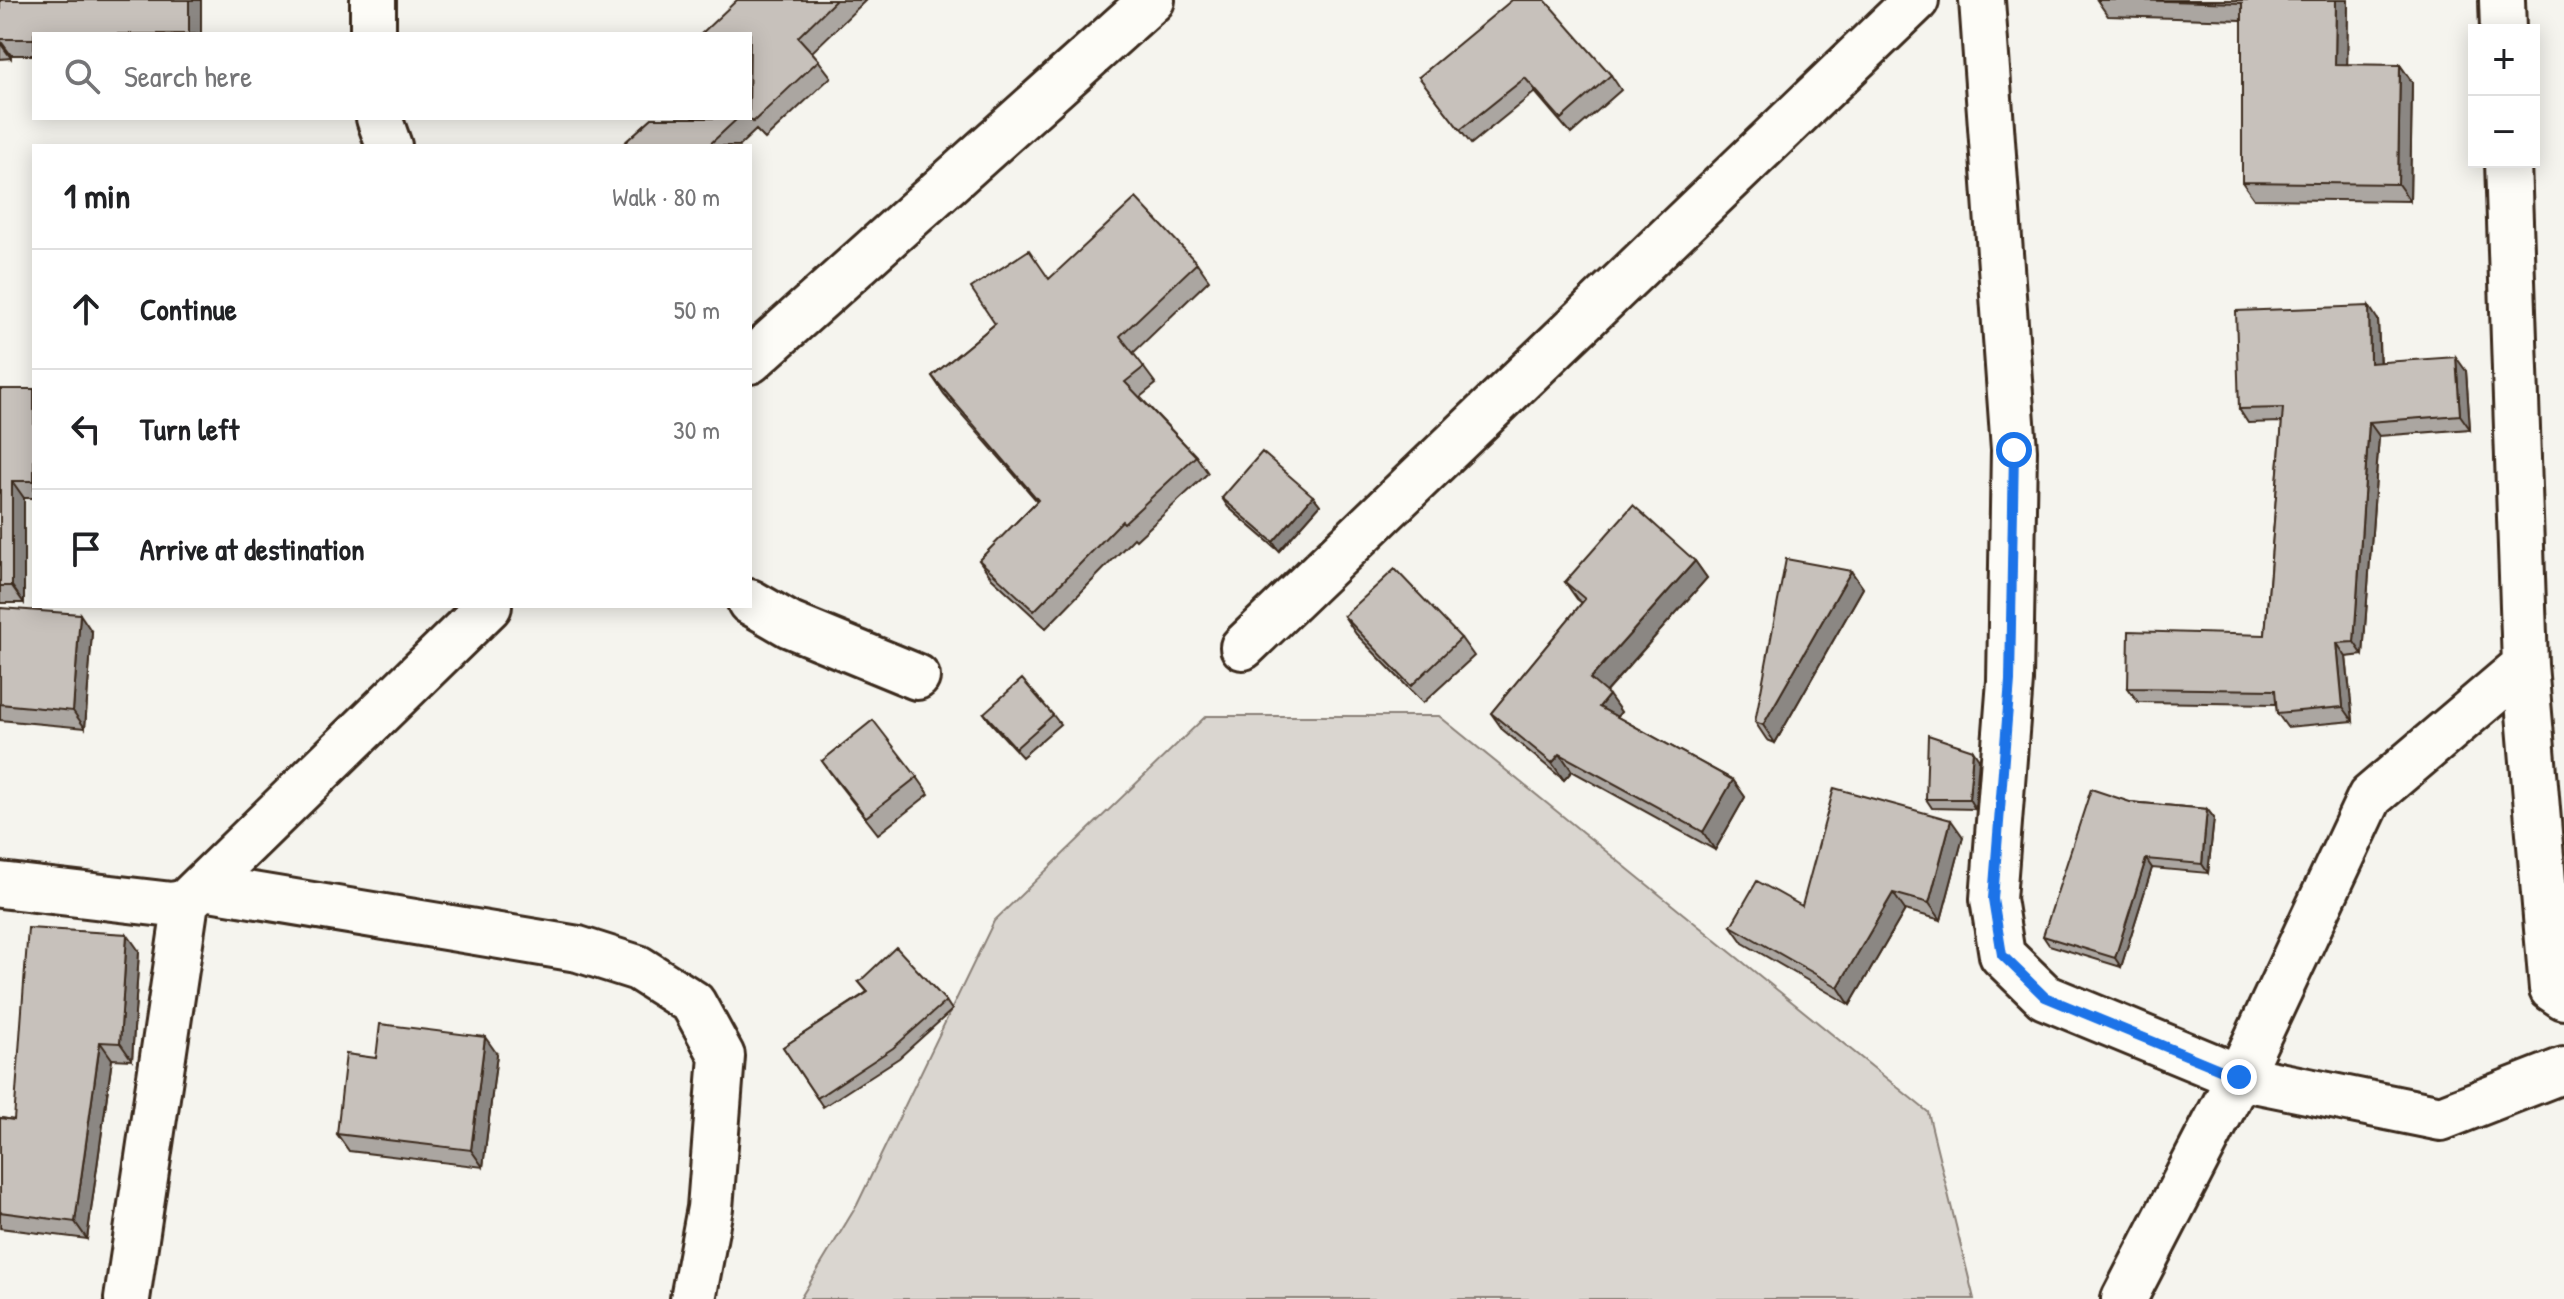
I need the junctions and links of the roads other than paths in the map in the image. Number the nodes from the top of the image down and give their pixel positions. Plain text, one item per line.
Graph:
1 (373, 0) edge
2 (1152, 0) edge
3 (1916, 0) edge
4 (1982, 0) edge
5 (2502, 0) edge
6 (2503, 24) edge
7 (373, 32) edge
8 (380, 120) edge
9 (388, 144) edge
10 (2508, 168) edge
11 (752, 359) edge
12 (752, 603) edge
13 (487, 608) edge
14 (1243, 647) dead end
15 (2525, 665) junction
16 (917, 677) dead end
17 (0, 885) edge
18 (195, 895) junction
19 (2564, 997) edge
20 (2564, 1070) edge
21 (2239, 1077) junction
22 (127, 1299) edge
23 (693, 1299) edge
24 (2124, 1299) edge

1 - 7 street
2 - 11 street
3 - 14 street
4 - 21 street
5 - 6 street
8 - 9 street
10 - 15 street
12 - 16 street
13 - 18 street
15 - 19 street
15 - 21 street
17 - 18 street
18 - 22 street
18 - 23 street
20 - 21 street
21 - 24 street

